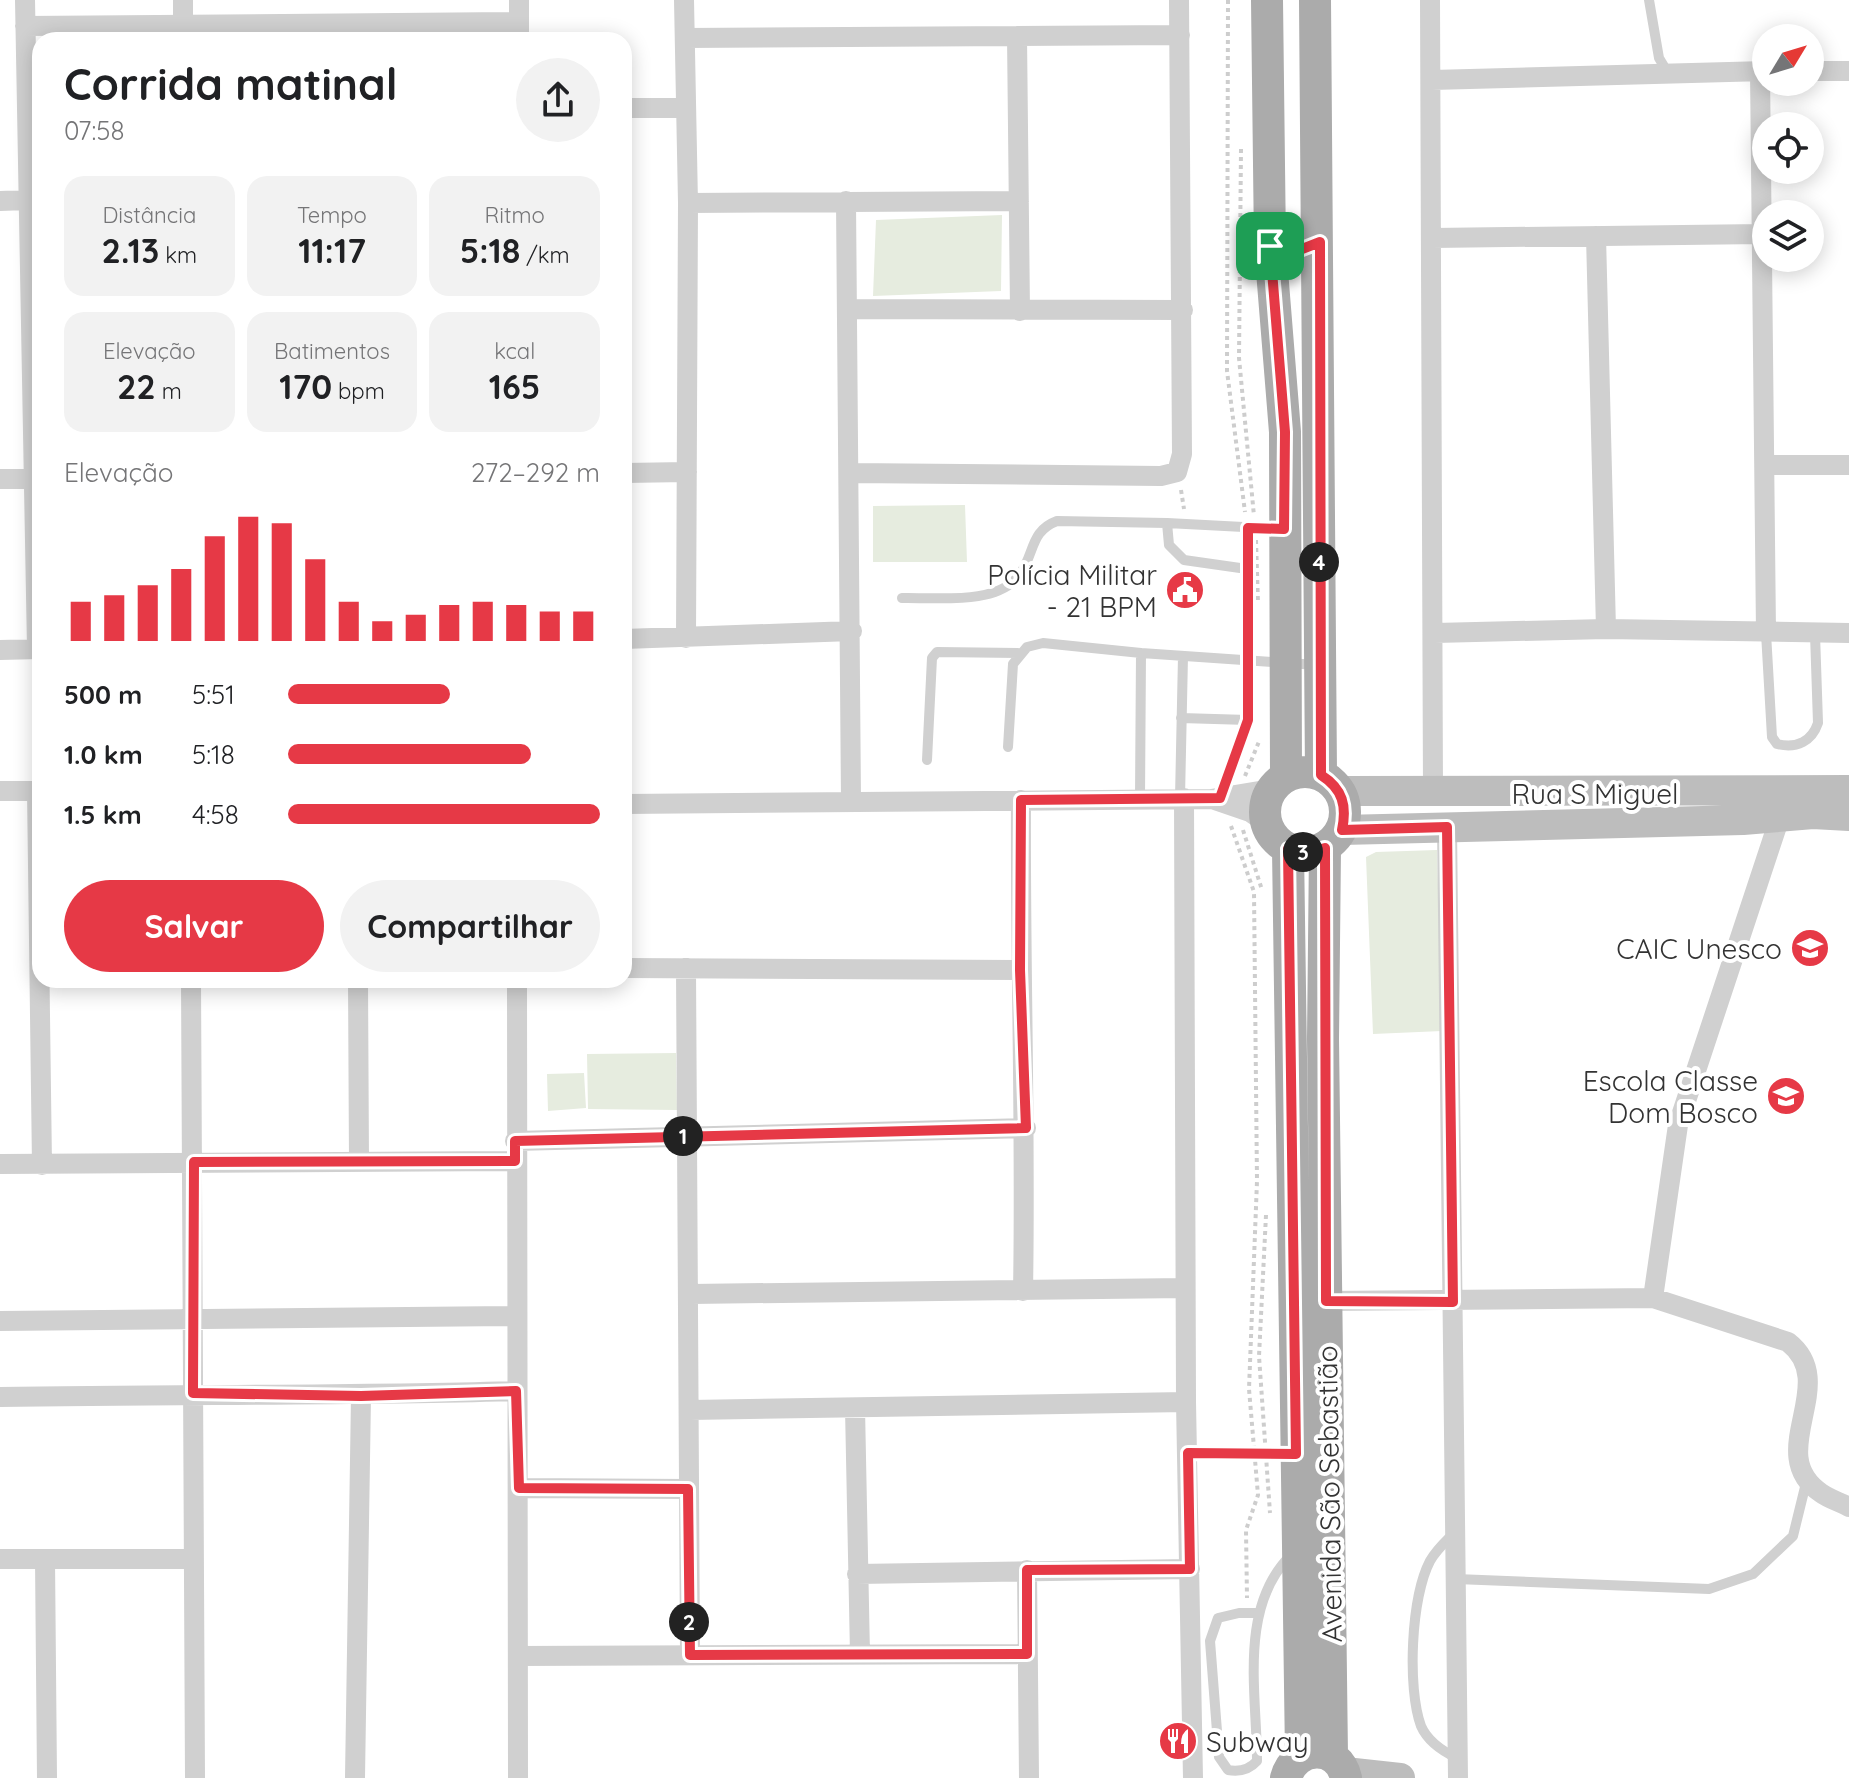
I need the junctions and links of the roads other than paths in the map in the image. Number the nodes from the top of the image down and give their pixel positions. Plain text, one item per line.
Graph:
1 (25, 0) edge
2 (183, 0) edge
3 (519, 0) edge
4 (684, 0) edge
5 (1181, 0) edge
6 (1267, 0) edge
7 (1315, 0) edge
8 (1430, 0) edge
9 (1649, 0) edge
10 (183, 25) junction
11 (25, 26) junction
12 (519, 31) edge
13 (1180, 35) junction
14 (1017, 36) junction
15 (685, 38) junction
16 (1752, 71) edge
17 (1824, 71) edge
18 (1849, 71) edge
19 (1668, 73) junction
20 (1432, 80) junction
21 (1763, 96) edge
22 (632, 108) edge
23 (686, 108) junction
24 (32, 128) edge
25 (32, 152) edge
26 (27, 200) junction
27 (1762, 200) edge
28 (0, 201) edge
29 (846, 201) junction
30 (1019, 201) junction
31 (688, 203) junction
32 (1752, 234) edge
33 (1596, 236) junction
34 (1433, 238) junction
35 (1320, 242) junction
36 (1270, 246) junction
37 (1762, 272) edge
38 (849, 309) junction
39 (1183, 310) junction
40 (1020, 311) junction
41 (32, 340) edge
42 (1765, 465) junction
43 (1849, 465) edge
44 (687, 472) junction
45 (632, 473) edge
46 (851, 473) junction
47 (0, 479) edge
48 (32, 479) edge
49 (1167, 523) junction
50 (1285, 530) junction
51 (1244, 570) road end
52 (902, 598) dead end
53 (1606, 629) junction
54 (852, 631) junction
55 (1435, 633) junction
56 (1766, 633) junction
57 (1849, 633) edge
58 (1815, 634) junction
59 (686, 638) junction
60 (632, 639) edge
61 (32, 649) edge
62 (0, 650) edge
63 (1018, 653) junction
64 (1141, 653) junction
65 (1183, 656) junction
66 (1286, 663) junction
67 (1321, 665) junction
68 (1181, 718) junction
69 (1248, 720) road end
70 (1008, 747) dead end
71 (927, 760) dead end
72 (1278, 782) junction
73 (1331, 783) junction
74 (1849, 790) edge
75 (0, 791) edge
76 (32, 791) edge
77 (1433, 793) junction
78 (1140, 798) junction
79 (1182, 798) junction
80 (1021, 800) junction
81 (1225, 800) junction
82 (851, 801) junction
83 (632, 804) edge
84 (1849, 816) edge
85 (1780, 817) junction
86 (1266, 823) junction
87 (1447, 827) junction
88 (1334, 839) junction
89 (1288, 849) junction
90 (632, 968) edge
91 (686, 968) junction
92 (1020, 970) junction
93 (41, 988) edge
94 (191, 988) edge
95 (358, 988) edge
96 (517, 988) edge
97 (1026, 1128) junction
98 (689, 1135) junction
99 (515, 1151) junction
100 (194, 1162) junction
101 (359, 1162) junction
102 (0, 1164) edge
103 (42, 1165) junction
104 (1185, 1288) junction
105 (1023, 1291) junction
106 (691, 1294) junction
107 (1653, 1298) junction
108 (1326, 1301) junction
109 (1453, 1302) junction
110 (516, 1316) junction
111 (191, 1319) junction
112 (0, 1321) edge
113 (516, 1391) junction
114 (193, 1393) junction
115 (361, 1396) junction
116 (0, 1397) edge
117 (1186, 1402) junction
118 (855, 1408) junction
119 (690, 1410) junction
120 (1807, 1479) junction
121 (519, 1488) junction
122 (688, 1489) junction
123 (1849, 1507) edge
124 (1455, 1532) junction
125 (1298, 1548) junction
126 (0, 1559) edge
127 (45, 1559) junction
128 (194, 1559) junction
129 (1190, 1569) junction
130 (1027, 1570) junction
131 (857, 1574) junction
132 (1456, 1579) junction
133 (1252, 1613) junction
134 (860, 1654) junction
135 (1027, 1654) junction
136 (690, 1655) junction
137 (518, 1656) junction
138 (1322, 1768) edge
139 (1457, 1768) edge
140 (47, 1778) edge
141 (195, 1778) edge
142 (355, 1778) edge
143 (518, 1778) edge
144 (1029, 1778) edge
145 (1193, 1778) edge
146 (1400, 1778) edge

1 - 11 street
2 - 10 street
3 - 12 street
4 - 15 street
5 - 13 street
6 - 36 main road
7 - 35 main road
8 - 20 street
9 - 19 lane
10 - 11 street
10 - 12 street
11 - 24 street
13 - 14 street
13 - 39 street
14 - 15 street
14 - 30 street
15 - 23 street
16 - 19 street
17 - 18 street
19 - 20 street
20 - 34 street
21 - 27 street
22 - 23 street
23 - 31 street
25 - 26 street
26 - 28 street
26 - 41 street
29 - 30 street
29 - 31 street
29 - 38 street
30 - 40 street
31 - 44 street
32 - 33 street
33 - 34 street
33 - 53 street
34 - 55 street
35 - 36 main road
35 - 50 main road
36 - 50 main road
37 - 42 street
38 - 40 street
38 - 46 street
39 - 40 street
39 - 46 street
42 - 43 street
42 - 56 street
44 - 45 street
44 - 59 street
46 - 54 street
47 - 48 street
49 - 50 lane
49 - 51 lane
49 - 52 lane
50 - 66 main road
50 - 67 main road
53 - 55 street
53 - 56 street
54 - 59 street
54 - 82 street
55 - 77 street
56 - 58 street
56 - 58 lane
57 - 58 street
59 - 60 street
61 - 62 street
63 - 64 lane
63 - 70 lane
63 - 71 lane
64 - 65 lane
64 - 78 lane
65 - 66 lane
65 - 68 lane
66 - 67 lane
66 - 72 main road
67 - 73 main road
68 - 69 lane
68 - 79 lane
72 - 73 main road
72 - 81 street
72 - 86 main road
73 - 77 street, Rua S Miguel
73 - 88 main road
74 - 77 street, Rua S Miguel
75 - 76 street
78 - 79 street
78 - 80 street
79 - 81 street
79 - 104 street
80 - 82 street
80 - 92 street
81 - 86 street
82 - 83 street
84 - 85 street
85 - 87 street
85 - 107 street
86 - 89 main road
87 - 88 street
87 - 109 street
88 - 89 main road
88 - 108 main road, Avenida São Sebastião
89 - 125 main road, Avenida São Sebastião
90 - 91 street
91 - 92 street
91 - 98 street
92 - 97 street
93 - 103 street
94 - 100 street
95 - 101 street
96 - 99 street
97 - 98 street
97 - 105 street
98 - 99 street
98 - 106 street
99 - 101 street
99 - 110 street
100 - 101 street
100 - 103 street
100 - 111 street
102 - 103 street
104 - 105 street
104 - 117 street
105 - 106 street
106 - 119 street
107 - 109 street
107 - 120 street
108 - 109 street
108 - 138 main road, Avenida São Sebastião
109 - 124 street
110 - 111 street
110 - 113 street
111 - 112 street
111 - 114 street
113 - 115 street
113 - 121 street
114 - 115 street
114 - 116 street
114 - 128 street
115 - 142 street
117 - 118 street
117 - 129 street
118 - 119 street
118 - 131 street
119 - 122 street
120 - 123 street
120 - 132 lane
121 - 122 street
121 - 137 street
122 - 136 street
124 - 132 street
124 - 139 lane
125 - 133 lane
125 - 138 main road, Avenida São Sebastião
126 - 127 street
127 - 128 street
127 - 140 street
128 - 141 street
129 - 130 street
129 - 145 street
130 - 131 street
130 - 135 street
131 - 134 street
132 - 139 street
133 - 133 lane
134 - 135 street
134 - 136 street
135 - 144 street
136 - 137 street
137 - 143 street
138 - 146 street

